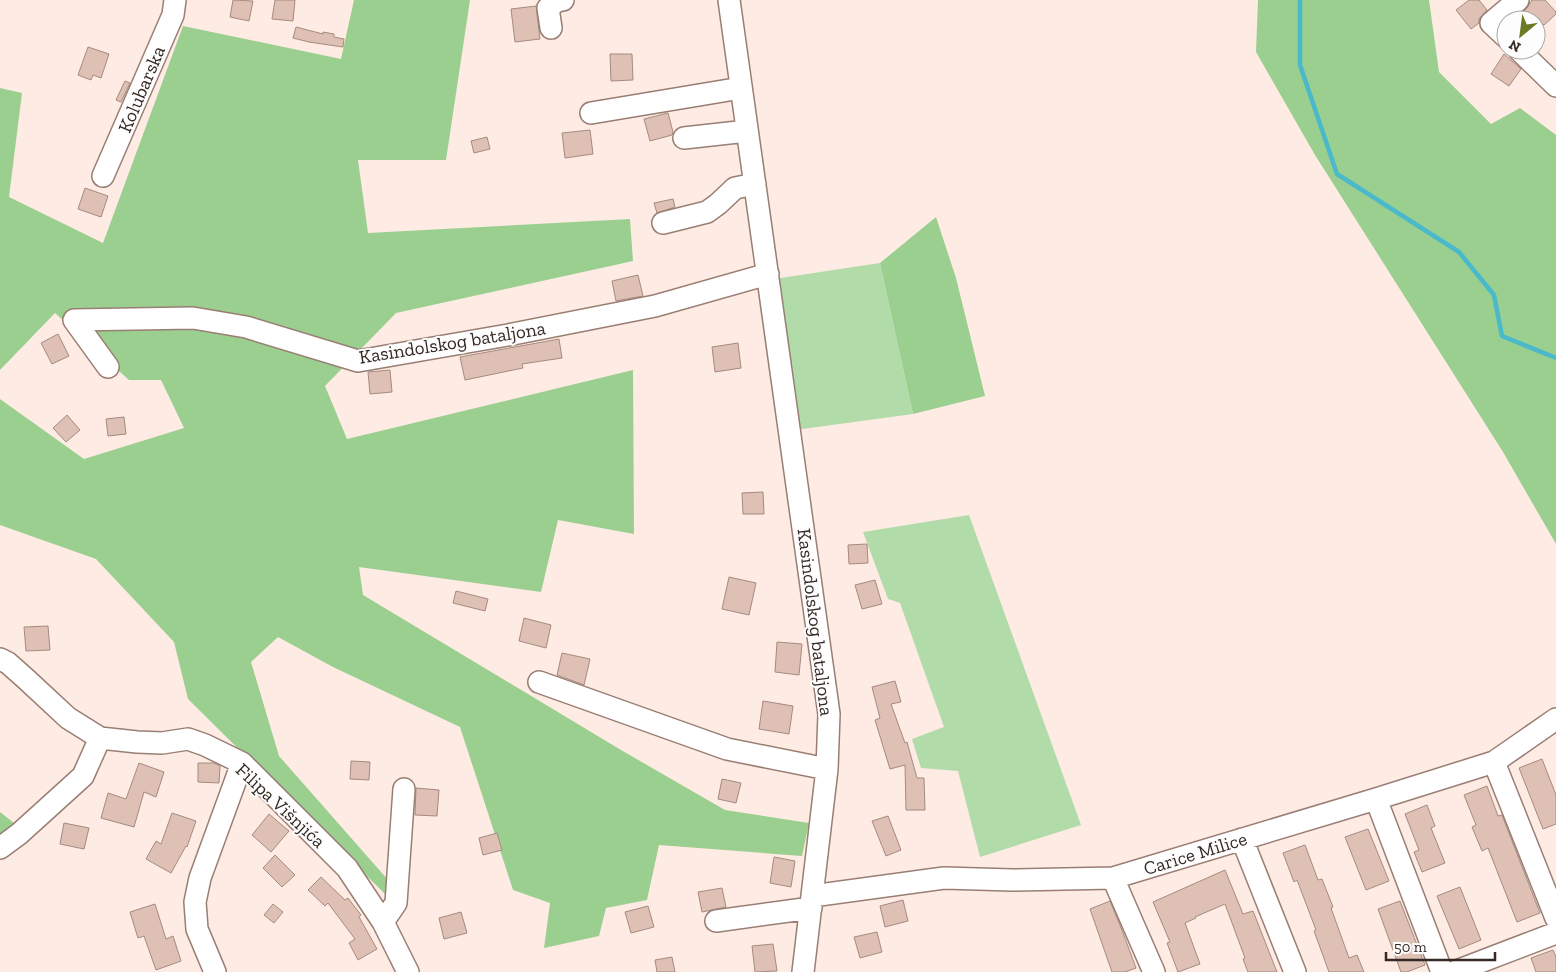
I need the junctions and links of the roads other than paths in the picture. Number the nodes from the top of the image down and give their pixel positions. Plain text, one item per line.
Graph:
1 (175, 0) edge
2 (563, 0) edge
3 (729, 0) edge
4 (1518, 0) edge
5 (1506, 10) edge
6 (1496, 19) edge
7 (551, 28) dead end
8 (1496, 28) edge
9 (1529, 60) edge
10 (1556, 86) edge
11 (741, 88) junction
12 (591, 113) dead end
13 (748, 131) junction
14 (684, 138) dead end
15 (103, 176) dead end
16 (755, 184) junction
17 (663, 223) dead end
18 (768, 274) junction
19 (108, 367) dead end
20 (0, 659) edge
21 (540, 682) dead end
22 (1556, 719) edge
23 (100, 738) junction
24 (1494, 762) junction
25 (242, 763) junction
26 (827, 769) junction
27 (404, 789) dead end
28 (1376, 799) junction
29 (1242, 839) junction
30 (0, 848) edge
31 (1113, 878) junction
32 (811, 902) junction
33 (1556, 918) edge
34 (716, 921) dead end
35 (383, 922) junction
36 (1556, 933) edge
37 (214, 972) edge
38 (408, 972) edge
39 (803, 972) edge
40 (1154, 972) edge
41 (1295, 972) edge
42 (1442, 972) edge
43 (1454, 972) edge

1 - 15 street, Kolubarska
2 - 7 street
3 - 11 street, Kasindolskog bataljona
4 - 5 street
6 - 8 street
9 - 10 street
11 - 12 street
11 - 13 street, Kasindolskog bataljona
13 - 14 street
13 - 16 street, Kasindolskog bataljona
16 - 17 street
16 - 18 street, Kasindolskog bataljona
18 - 19 street, Kasindolskog bataljona
18 - 26 street, Kasindolskog bataljona
20 - 23 street, Filipa Višnjića
21 - 26 street
22 - 24 street, Carice Milice
23 - 25 street, Filipa Višnjića
23 - 30 street
24 - 28 street, Carice Milice
24 - 33 street
25 - 35 street, Filipa Višnjića
25 - 37 street
26 - 32 street, Kasindolskog bataljona
27 - 35 street
28 - 29 street, Carice Milice
28 - 42 street
29 - 31 street, Carice Milice
29 - 41 street
31 - 32 street, Carice Milice
31 - 40 street
32 - 34 street, Carice Milice
32 - 39 street, Kasindolskog bataljona
35 - 38 street, Filipa Višnjića
36 - 43 street

